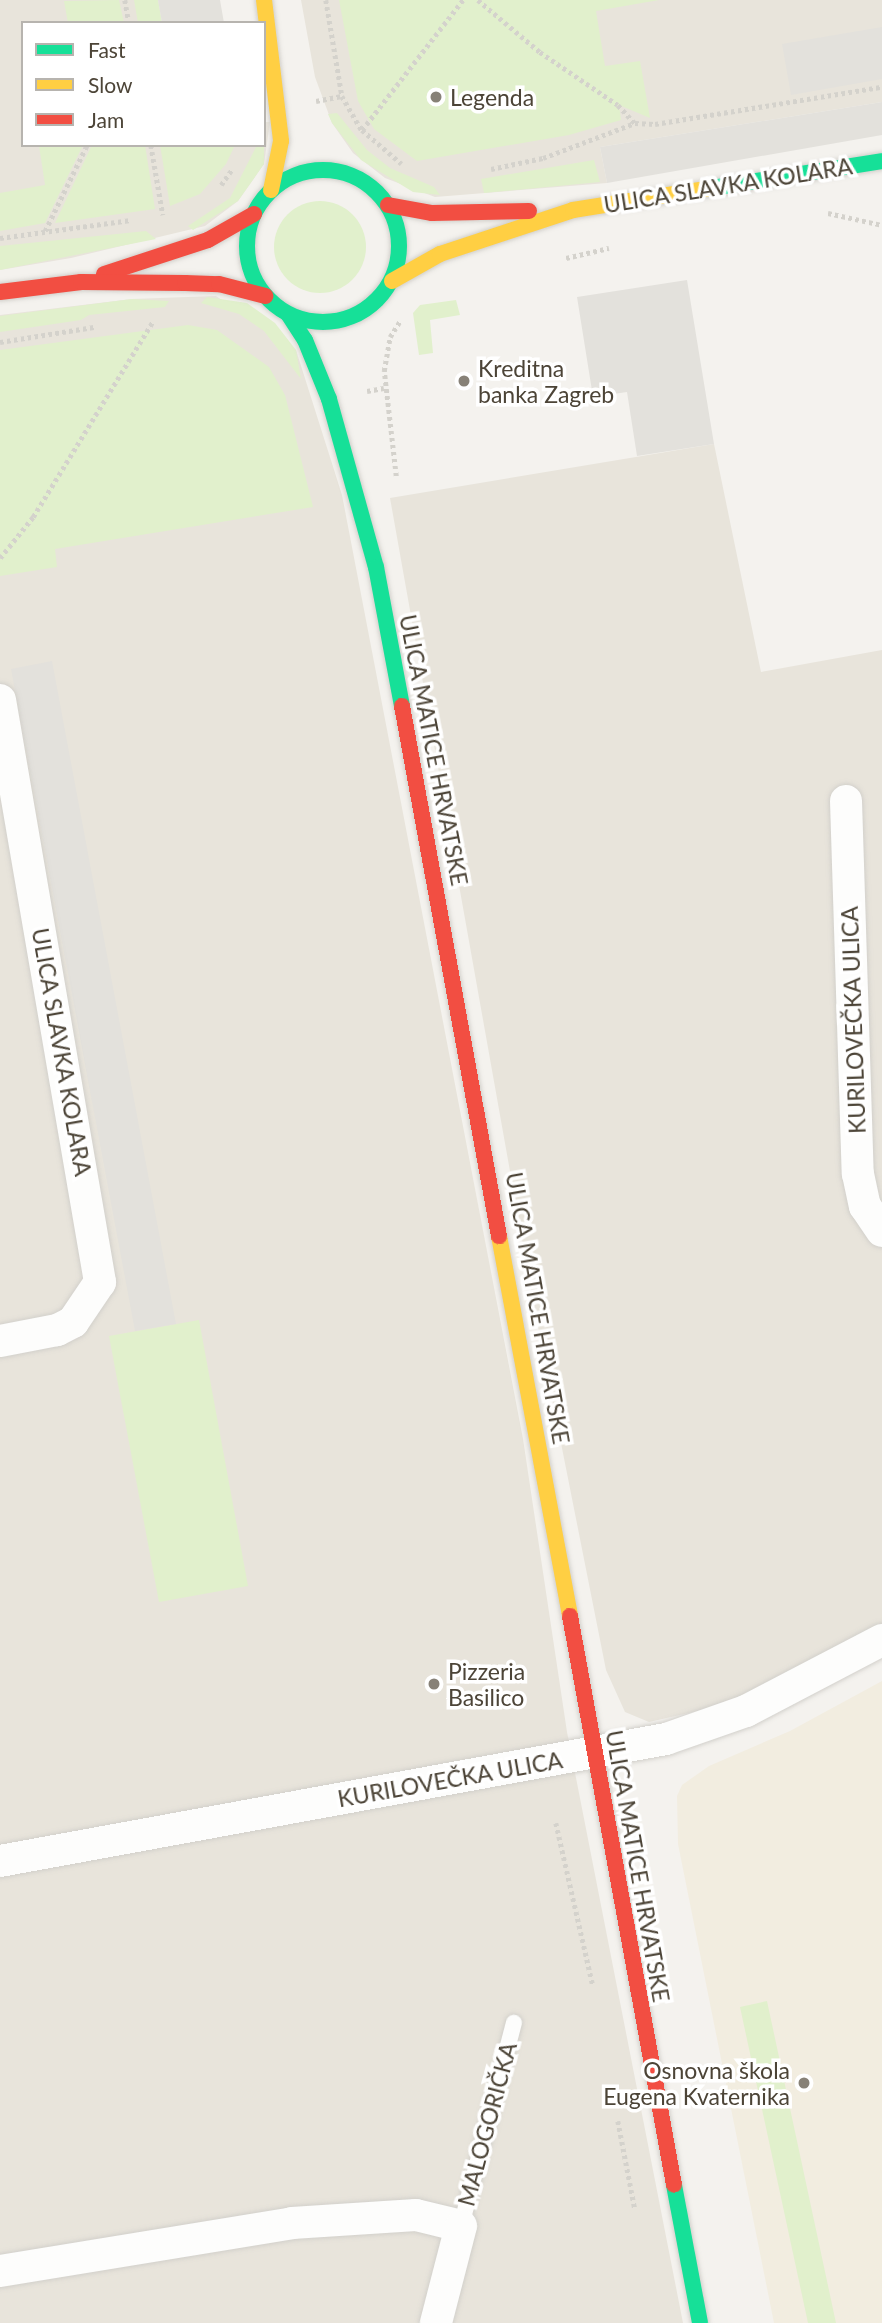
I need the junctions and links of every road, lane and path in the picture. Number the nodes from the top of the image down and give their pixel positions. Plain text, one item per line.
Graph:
1 (125, 0) edge
2 (264, 0) edge
3 (326, 0) edge
4 (463, 0) edge
5 (478, 0) edge
6 (129, 21) edge
7 (882, 86) edge
8 (635, 123) junction
9 (362, 130) junction
10 (86, 147) edge
11 (151, 147) edge
12 (239, 155) dead end
13 (882, 161) edge
14 (406, 167) dead end
15 (476, 172) dead end
16 (271, 190) junction
17 (212, 192) dead end
18 (388, 205) junction
19 (573, 210) junction
20 (174, 214) dead end
21 (254, 214) junction
22 (817, 215) dead end
23 (163, 216) junction
24 (150, 217) dead end
25 (138, 219) dead end
26 (882, 225) edge
27 (45, 232) junction
28 (0, 238) edge
29 (617, 247) dead end
30 (554, 261) dead end
31 (392, 281) junction
32 (81, 282) junction
33 (0, 292) edge
34 (265, 296) junction
35 (406, 312) dead end
36 (288, 314) junction
37 (156, 317) dead end
38 (94, 327) dead end
39 (0, 342) edge
40 (397, 490) dead end
41 (0, 558) edge
42 (0, 699) edge
43 (846, 801) dead end
44 (882, 1231) edge
45 (0, 1341) edge
46 (882, 1640) edge
47 (595, 1753) junction
48 (556, 1822) dead end
49 (0, 1861) edge
50 (595, 1992) dead end
51 (514, 2023) dead end
52 (616, 2109) dead end
53 (636, 2214) dead end
54 (461, 2225) junction
55 (0, 2271) edge
56 (436, 2323) edge
57 (700, 2323) edge

1 - 6 path
2 - 16 main road
3 - 9 path
4 - 9 path
5 - 8 path
7 - 8 path
8 - 15 path
9 - 14 path
10 - 27 path
11 - 23 path
12 - 17 path
13 - 19 main road, ULICA SLAVKA KOLARA
16 - 18 main road
16 - 21 main road
18 - 19 main road, ULICA SLAVKA KOLARA
18 - 31 main road
19 - 31 main road, ULICA SLAVKA KOLARA
20 - 23 path
21 - 32 main road
21 - 34 main road
22 - 26 path
23 - 24 path
25 - 27 path
27 - 28 path
29 - 30 path
31 - 36 main road
32 - 33 main road
32 - 34 main road
34 - 36 main road
35 - 40 path
36 - 47 main road, ULICA MATICE HRVATSKE
37 - 41 path
38 - 39 path
42 - 45 street, ULICA SLAVKA KOLARA
43 - 44 street, KURILOVEČKA ULICA
46 - 47 street, KURILOVEČKA ULICA
47 - 49 street, KURILOVEČKA ULICA
47 - 57 main road, ULICA MATICE HRVATSKE
48 - 50 path
51 - 54 lane, MALOGORIČKA
52 - 53 path
54 - 55 street
54 - 56 street

